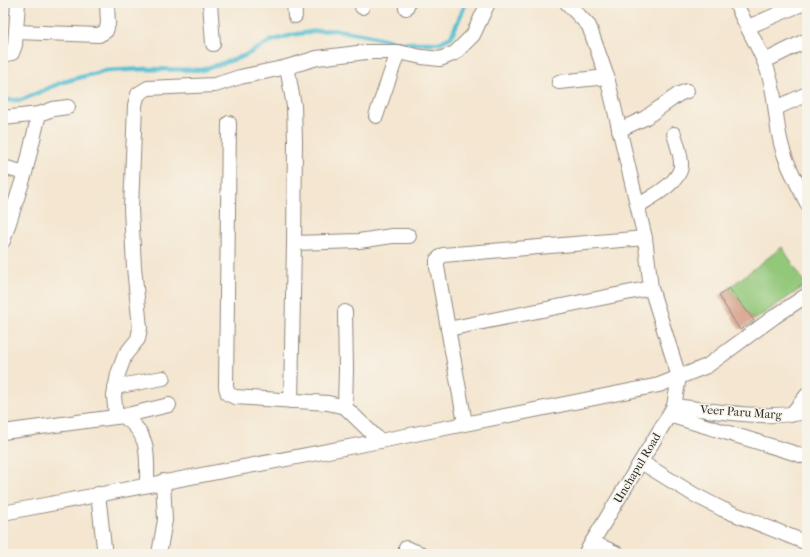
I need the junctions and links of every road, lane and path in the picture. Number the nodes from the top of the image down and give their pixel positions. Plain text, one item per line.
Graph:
1 (18, 3) edge
2 (107, 3) edge
3 (210, 3) edge
4 (488, 3) edge
5 (568, 3) edge
6 (736, 3) edge
7 (804, 3) edge
8 (748, 27) junction
9 (16, 32) junction
10 (807, 40) edge
11 (213, 44) dead end
12 (398, 52) junction
13 (3, 55) edge
14 (765, 61) junction
15 (287, 67) junction
16 (607, 77) junction
17 (559, 82) dead end
18 (687, 91) dead end
19 (807, 94) edge
20 (68, 107) dead end
21 (776, 108) junction
22 (39, 114) junction
23 (376, 116) dead end
24 (3, 118) edge
25 (229, 124) dead end
26 (619, 130) junction
27 (674, 134) dead end
28 (3, 167) edge
29 (25, 173) junction
30 (807, 203) edge
31 (638, 206) junction
32 (409, 236) dead end
33 (644, 238) junction
34 (3, 241) edge
35 (294, 243) junction
36 (651, 288) junction
37 (807, 295) edge
38 (345, 312) dead end
39 (448, 329) junction
40 (680, 377) junction
41 (163, 378) dead end
42 (115, 386) junction
43 (807, 395) edge
44 (292, 401) junction
45 (169, 405) dead end
46 (345, 407) junction
47 (672, 410) junction
48 (807, 412) edge
49 (791, 415) junction
50 (119, 416) junction
51 (465, 424) junction
52 (3, 432) edge
53 (380, 441) junction
54 (807, 457) edge
55 (641, 462) junction
56 (163, 481) junction
57 (147, 484) junction
58 (98, 494) junction
59 (3, 513) edge
60 (592, 542) junction
61 (807, 543) edge
62 (104, 547) dead end
63 (406, 548) dead end
64 (159, 554) edge
65 (422, 554) edge
66 (585, 554) edge
67 (618, 554) edge

1 - 9 street
2 - 9 street
3 - 11 street
4 - 12 street
5 - 16 street
6 - 8 street
7 - 8 street
8 - 14 street
9 - 13 street
10 - 14 street
12 - 15 street
12 - 23 street
14 - 21 street
15 - 35 street
15 - 42 street
16 - 17 street
16 - 26 street
18 - 26 street
19 - 21 street
20 - 22 street
21 - 30 street
22 - 24 street
22 - 29 street
25 - 44 street
26 - 31 street
27 - 31 street
28 - 29 street
29 - 34 street
31 - 33 street
32 - 35 street
33 - 36 street
33 - 39 street
35 - 44 street
36 - 39 street
36 - 40 street
37 - 40 street
38 - 46 street
39 - 51 street
40 - 47 street, Unchapul Road
40 - 51 street
41 - 42 street
42 - 50 street
43 - 49 street
44 - 46 street
45 - 50 street
46 - 53 street
47 - 49 street, Veer Paru Marg
47 - 54 street
47 - 55 street, Unchapul Road
48 - 49 street, Veer Paru Marg
50 - 52 street
50 - 57 street
51 - 53 street
53 - 56 street
55 - 60 street, Unchapul Road
55 - 61 street
56 - 57 street
56 - 64 street
57 - 58 street
58 - 59 street
58 - 62 street
60 - 66 street, Unchapul Road
60 - 67 street
63 - 65 street

